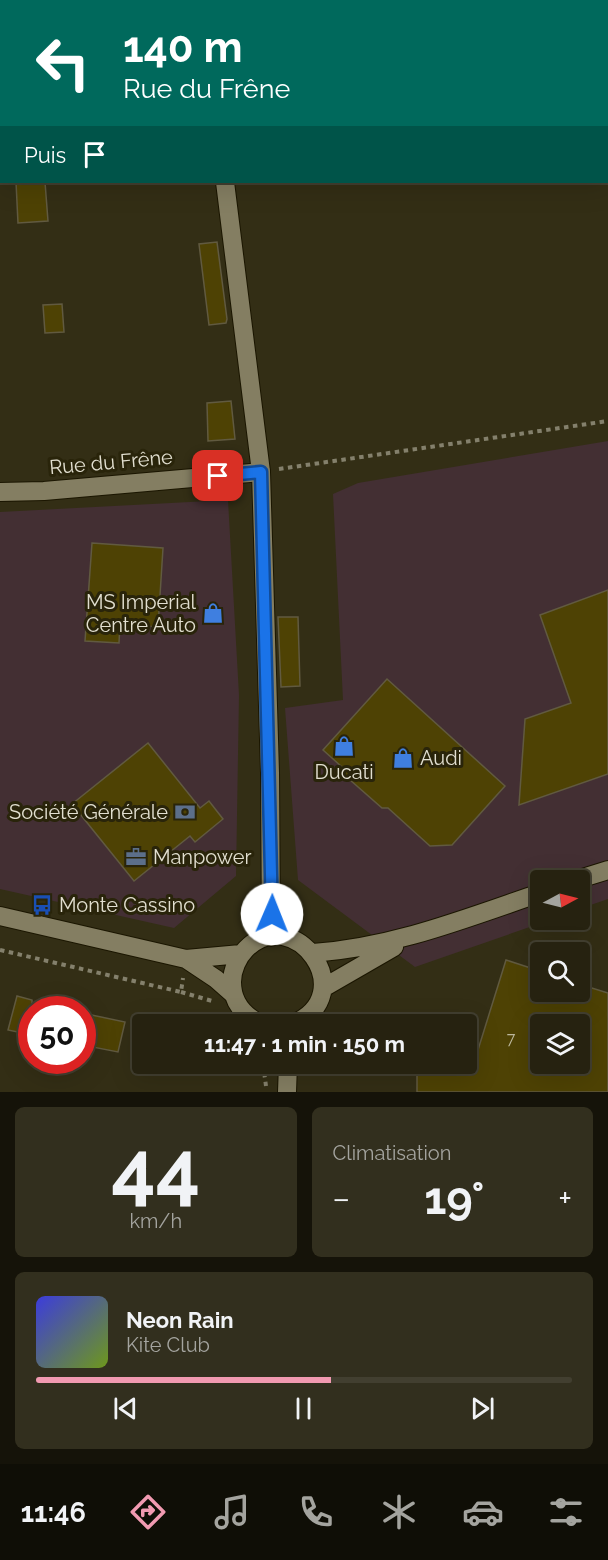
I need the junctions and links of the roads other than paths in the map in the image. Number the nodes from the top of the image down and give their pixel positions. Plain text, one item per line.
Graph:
1 (225, 183) edge
2 (261, 472) junction
3 (0, 492) edge
4 (608, 870) edge
5 (590, 876) edge
6 (530, 896) edge
7 (0, 916) edge
8 (415, 936) junction
9 (272, 937) junction
10 (313, 953) junction
11 (241, 954) junction
12 (186, 959) junction
13 (323, 988) junction
14 (233, 994) junction
15 (245, 1014) edge
16 (309, 1014) edge

1 - 2 main road
2 - 3 main road, Rue du Frêne
2 - 9 main road
4 - 5 main road
6 - 8 main road
7 - 12 main road
8 - 10 main road
8 - 13 main road
9 - 10 main road
9 - 11 main road
10 - 13 main road
11 - 12 main road
11 - 14 main road
12 - 14 main road
13 - 16 main road
14 - 15 main road

